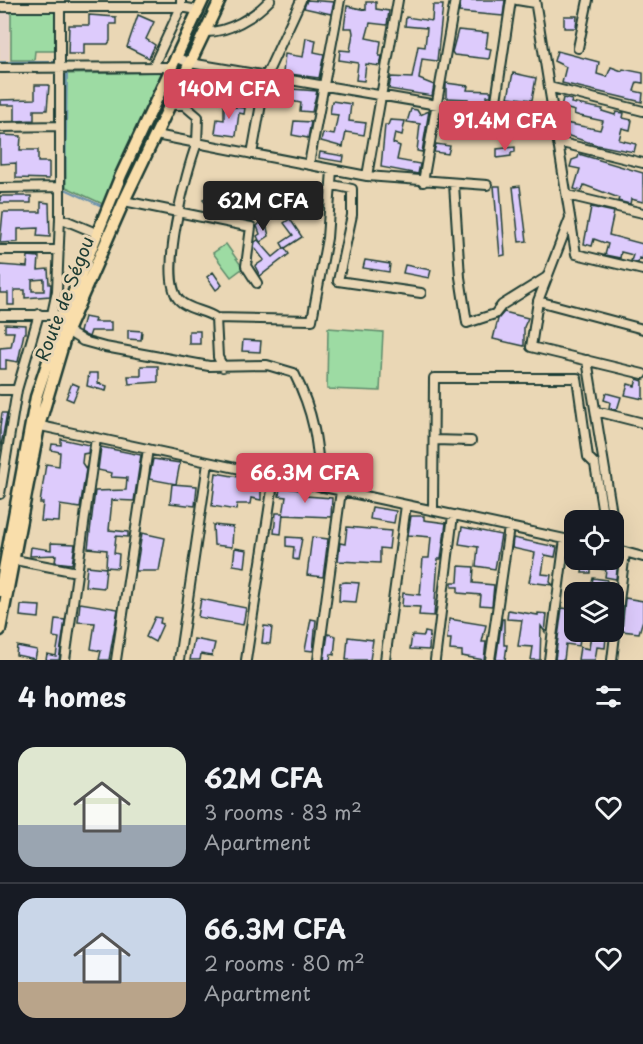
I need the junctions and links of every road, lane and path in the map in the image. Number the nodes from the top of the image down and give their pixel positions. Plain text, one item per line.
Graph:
1 (220, 0) edge
2 (270, 0) edge
3 (301, 0) edge
4 (340, 0) edge
5 (398, 0) edge
6 (455, 0) edge
7 (511, 0) edge
8 (516, 0) edge
9 (588, 0) edge
10 (535, 2) edge
11 (181, 4) edge
12 (200, 5) edge
13 (0, 7) edge
14 (60, 7) junction
15 (204, 32) junction
16 (579, 48) dead end
17 (172, 62) junction
18 (190, 63) junction
19 (153, 67) junction
20 (0, 68) edge
21 (61, 68) junction
22 (266, 76) junction
23 (324, 86) junction
24 (549, 87) junction
25 (380, 95) junction
26 (170, 105) junction
27 (436, 105) junction
28 (643, 111) edge
29 (494, 114) junction
30 (555, 124) junction
31 (60, 126) junction
32 (0, 127) edge
33 (156, 135) junction
34 (558, 142) junction
35 (197, 143) junction
36 (252, 154) junction
37 (643, 163) edge
38 (309, 164) junction
39 (332, 170) junction
40 (368, 176) junction
41 (423, 182) junction
42 (454, 184) junction
43 (333, 185) junction
44 (487, 185) dead end
45 (60, 187) junction
46 (0, 188) edge
47 (567, 195) junction
48 (124, 201) junction
49 (179, 213) junction
50 (643, 213) edge
51 (570, 217) junction
52 (60, 218) junction
53 (96, 233) junction
54 (0, 250) edge
55 (59, 250) junction
56 (643, 270) edge
57 (547, 278) junction
58 (257, 283) dead end
59 (421, 293) dead end
60 (538, 301) junction
61 (39, 314) junction
62 (52, 314) junction
63 (0, 315) edge
64 (64, 315) junction
65 (216, 318) junction
66 (643, 329) edge
67 (67, 331) junction
68 (587, 360) junction
69 (223, 367) junction
70 (643, 374) edge
71 (0, 390) edge
72 (18, 390) junction
73 (596, 411) junction
74 (643, 423) edge
75 (35, 425) junction
76 (96, 438) junction
77 (434, 440) junction
78 (471, 441) dead end
79 (148, 449) junction
80 (3, 462) edge
81 (208, 463) junction
82 (274, 477) junction
83 (321, 487) junction
84 (341, 491) junction
85 (0, 494) edge
86 (406, 505) junction
87 (433, 510) junction
88 (602, 510) edge
89 (612, 510) edge
90 (453, 514) junction
91 (509, 527) junction
92 (12, 533) junction
93 (0, 534) edge
94 (564, 539) edge
95 (564, 547) edge
96 (624, 551) edge
97 (643, 556) edge
98 (15, 560) junction
99 (618, 570) edge
100 (77, 572) junction
101 (0, 591) edge
102 (0, 630) edge
103 (65, 660) edge
104 (116, 660) edge
105 (178, 660) edge
106 (246, 660) edge
107 (318, 660) edge
108 (385, 660) edge
109 (435, 660) edge
110 (490, 660) edge
111 (549, 660) edge
112 (612, 660) edge

1 - 15 highway, Route de Ségou
2 - 15 street
3 - 22 street
4 - 23 street
5 - 25 street
6 - 27 street
7 - 29 street
8 - 10 street
9 - 16 street
10 - 24 street
11 - 12 street
11 - 14 street
11 - 19 street
12 - 17 highway, Route de Ségou
13 - 14 street
14 - 21 street
15 - 18 highway, Route de Ségou
17 - 18 street
17 - 19 street
17 - 53 highway, Route de Ségou
18 - 22 street
18 - 26 highway, Route de Ségou
19 - 21 street
20 - 21 street
21 - 31 street
22 - 23 street
22 - 36 street
23 - 25 street
23 - 38 street
24 - 28 street
24 - 30 street
25 - 27 street
25 - 40 street
26 - 33 highway, Route de Ségou
26 - 35 street
27 - 29 street
27 - 41 street
29 - 30 street
30 - 34 street
31 - 32 street
31 - 45 street
33 - 35 street
33 - 48 highway, Route de Ségou
34 - 37 street
34 - 47 street
35 - 36 street
35 - 49 street
36 - 38 street
38 - 39 street
39 - 40 street
39 - 43 street
40 - 41 street
41 - 42 street
42 - 44 street
42 - 57 street
43 - 59 street
43 - 65 street
45 - 46 street
45 - 52 street
47 - 50 street
47 - 51 street
48 - 49 street
48 - 67 highway, Route de Ségou
49 - 58 street
49 - 65 street
51 - 56 street
51 - 57 street
52 - 53 street
52 - 55 street
53 - 64 highway, Route de Ségou
54 - 55 street
55 - 62 street
57 - 60 street
60 - 66 street
60 - 68 street
61 - 62 street
61 - 63 street
61 - 72 street
62 - 64 street
64 - 75 highway, Route de Ségou
65 - 69 street
67 - 69 street
67 - 75 highway, Route de Ségou
68 - 70 street
68 - 73 street
69 - 83 street
71 - 72 street
72 - 80 street
73 - 74 street
73 - 89 street
75 - 76 street
75 - 92 highway, Route de Ségou
75 - 98 highway, Route de Ségou
76 - 79 street
76 - 100 street
77 - 78 street
77 - 87 street
77 - 88 street
79 - 81 street
79 - 104 street
80 - 85 street
81 - 82 street
81 - 105 street
82 - 83 street
82 - 106 street
83 - 84 street
84 - 86 street
84 - 107 street
86 - 87 street
86 - 108 street
87 - 90 street
90 - 91 street
90 - 109 street
91 - 94 street
91 - 110 street
92 - 93 street
92 - 101 highway, Route de Ségou
95 - 111 street
96 - 97 street
98 - 100 street
98 - 102 highway, Route de Ségou
99 - 112 street
100 - 103 street

